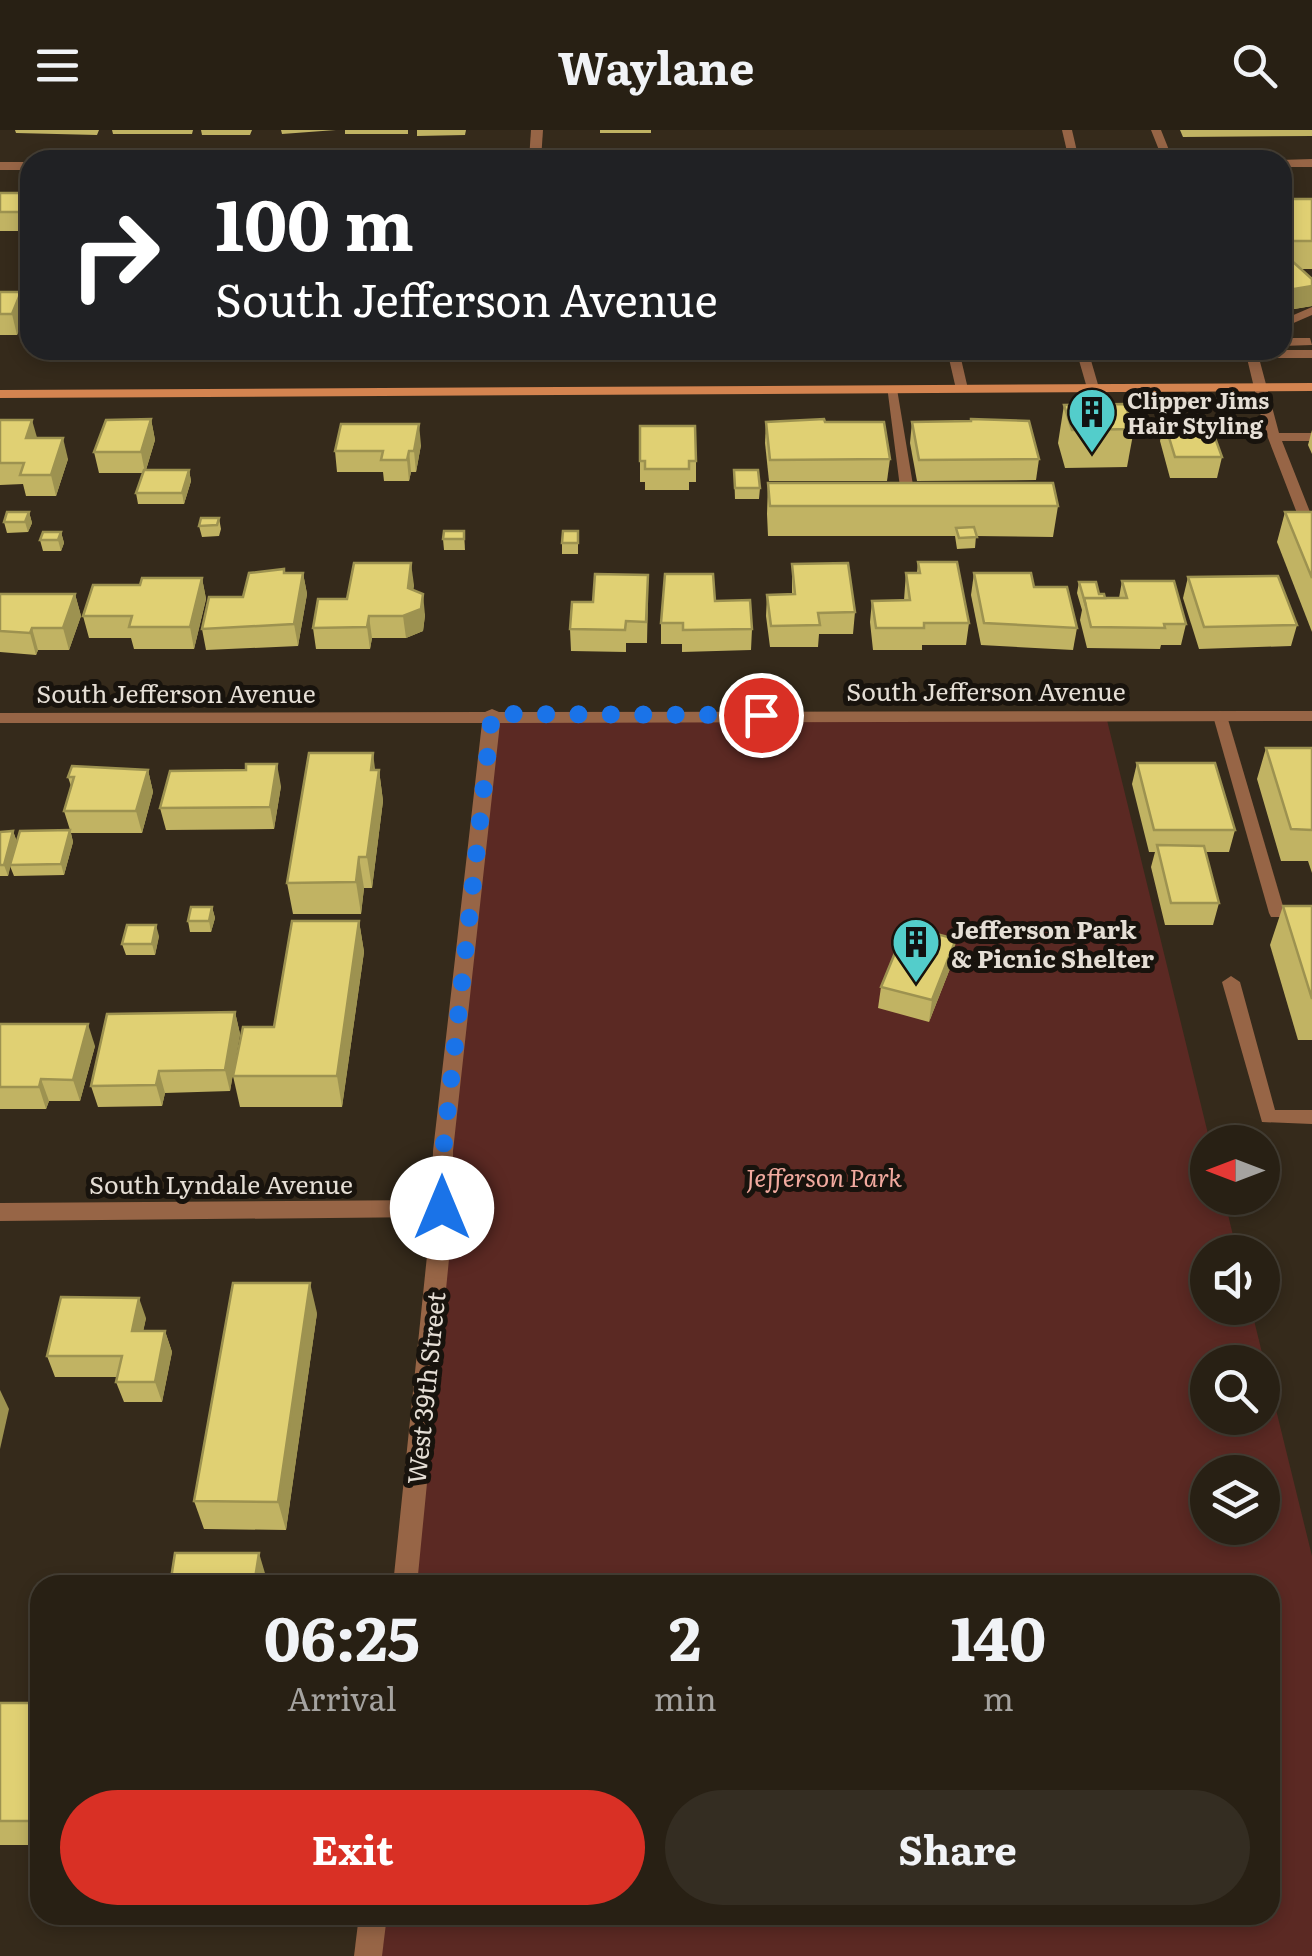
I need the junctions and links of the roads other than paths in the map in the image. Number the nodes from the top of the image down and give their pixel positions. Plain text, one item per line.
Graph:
1 (955, 360) edge
2 (1085, 360) edge
3 (1253, 360) edge
4 (1312, 387) edge
5 (1093, 388) junction
6 (1258, 388) junction
7 (892, 389) junction
8 (962, 389) junction
9 (0, 394) edge
10 (1312, 436) edge
11 (1274, 437) junction
12 (908, 494) junction
13 (943, 494) edge
14 (890, 495) edge
15 (1307, 521) edge
16 (492, 714) junction
17 (1220, 716) junction
18 (1312, 716) edge
19 (0, 718) edge
20 (1277, 913) dead end
21 (1231, 982) dead end
22 (1312, 1117) edge
23 (442, 1208) junction
24 (0, 1212) edge
25 (406, 1575) edge
26 (371, 1925) edge
27 (368, 1956) edge

1 - 8 lane
2 - 5 lane
3 - 6 lane
4 - 6 street
5 - 6 street
5 - 8 street
6 - 11 lane
7 - 8 street
7 - 9 street
7 - 12 lane
10 - 11 lane
11 - 15 lane
12 - 13 lane
12 - 14 lane
16 - 17 street, South Jefferson Avenue
16 - 19 street, South Jefferson Avenue
16 - 23 street, West 39th Street
17 - 18 street, South Jefferson Avenue
17 - 20 lane
21 - 22 lane
23 - 24 street, South Lyndale Avenue
23 - 25 street, West 39th Street
26 - 27 street

